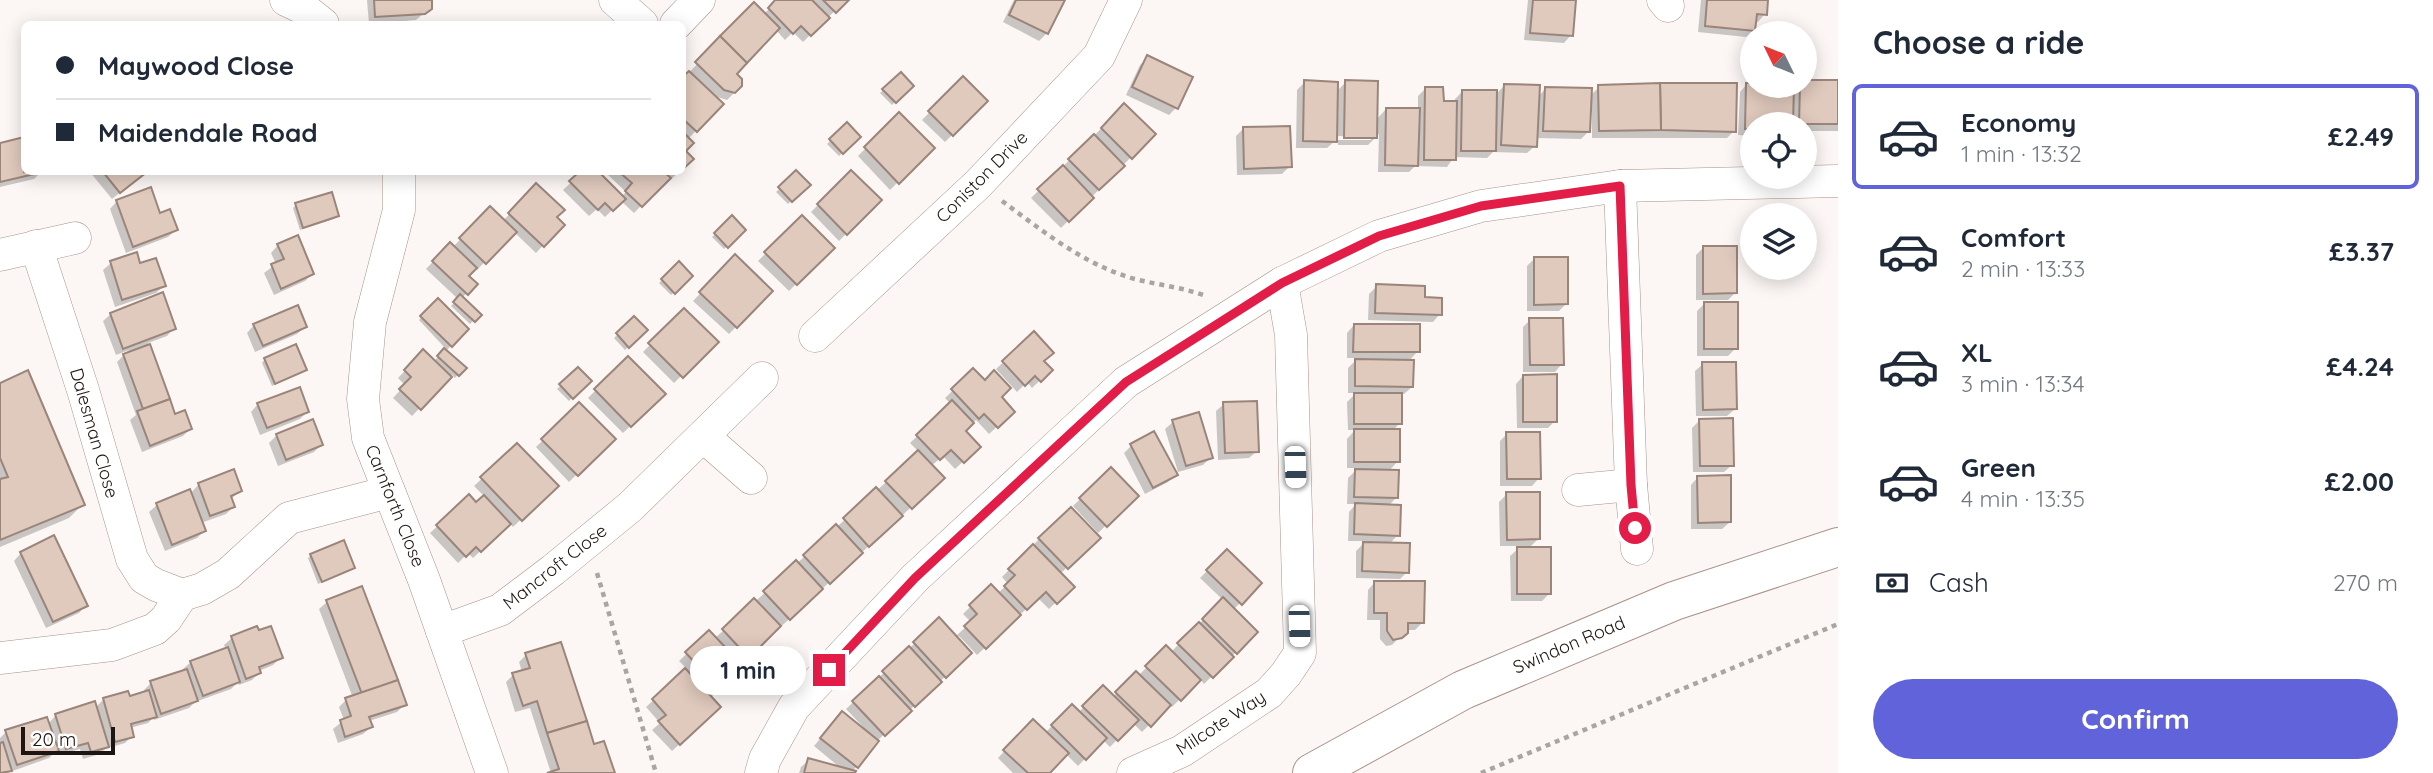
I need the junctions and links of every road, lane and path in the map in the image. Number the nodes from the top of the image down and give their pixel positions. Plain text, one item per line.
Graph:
1 (286, 0) edge
2 (615, 0) edge
3 (699, 0) edge
4 (1126, 0) edge
5 (319, 21) edge
6 (639, 21) edge
7 (679, 21) edge
8 (399, 175) edge
9 (1838, 181) edge
10 (978, 184) junction
11 (1620, 186) junction
12 (75, 239) dead end
13 (36, 246) junction
14 (0, 255) edge
15 (1282, 283) junction
16 (1235, 313) junction
17 (815, 336) dead end
18 (762, 378) dead end
19 (703, 436) junction
20 (751, 478) dead end
21 (1631, 485) junction
22 (1578, 490) dead end
23 (389, 492) junction
24 (587, 542) junction
25 (1838, 547) edge
26 (1637, 549) dead end
27 (182, 595) junction
28 (1838, 624) edge
29 (442, 631) junction
30 (0, 657) edge
31 (492, 773) edge
32 (656, 773) edge
33 (761, 773) edge
34 (1133, 773) edge
35 (1312, 773) edge
36 (1481, 773) edge

1 - 5 street
2 - 6 street
3 - 7 street
4 - 10 street, Coniston Drive
8 - 23 street, Carnforth Close
9 - 11 street
10 - 16 path
10 - 17 street, Coniston Drive
11 - 15 street
11 - 21 street
12 - 13 street
13 - 14 street
13 - 27 street, Dalesman Close
15 - 16 street
15 - 34 street, Milcote Way
16 - 33 street
18 - 19 street, Mancroft Close
19 - 20 street
19 - 24 street, Mancroft Close
21 - 22 street
21 - 26 street
23 - 27 street
23 - 29 street, Carnforth Close
24 - 29 street, Mancroft Close
24 - 32 path
25 - 35 main road, Swindon Road
27 - 30 street
28 - 36 path
29 - 31 street

